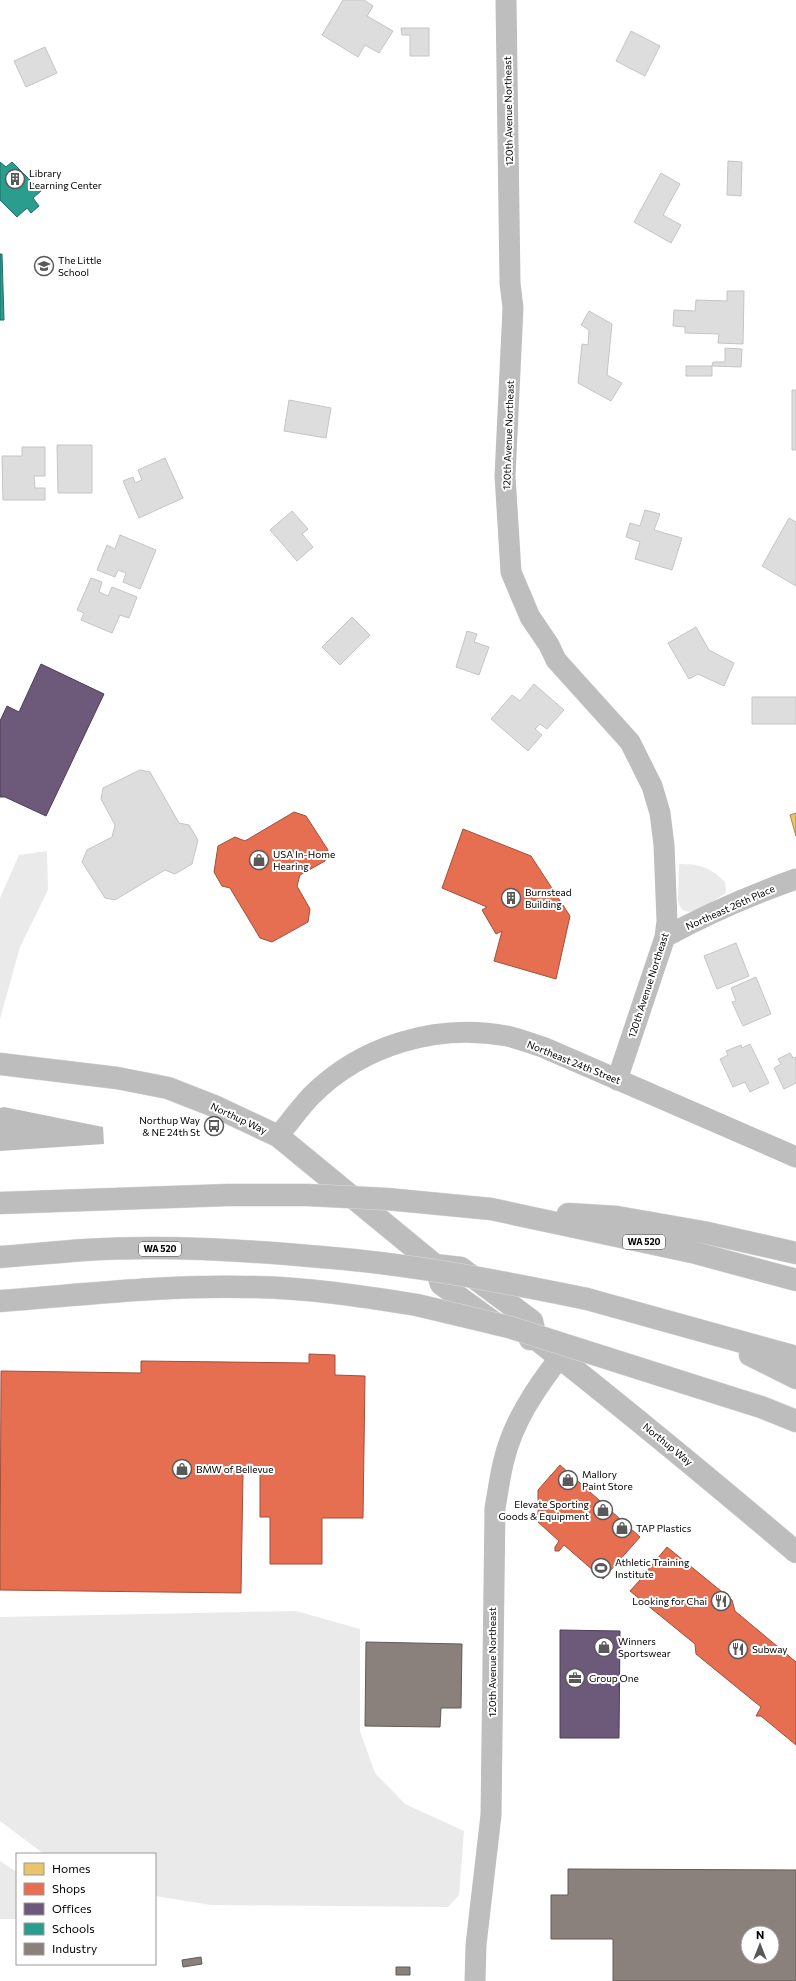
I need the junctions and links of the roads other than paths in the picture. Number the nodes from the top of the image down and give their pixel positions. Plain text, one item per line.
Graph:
1 (506, 0) edge
2 (796, 878) edge
3 (665, 937) junction
4 (0, 1064) edge
5 (616, 1080) junction
6 (278, 1136) junction
7 (796, 1157) edge
8 (0, 1203) edge
9 (491, 1209) junction
10 (796, 1253) edge
11 (0, 1257) edge
12 (796, 1280) edge
13 (0, 1301) edge
14 (708, 1333) junction
15 (560, 1357) junction
16 (796, 1357) edge
17 (796, 1378) edge
18 (796, 1421) edge
19 (796, 1552) edge
20 (475, 1981) edge

1 - 3 street, 120th Avenue Northeast
2 - 3 street, Northeast 26th Place
3 - 5 street, 120th Avenue Northeast
4 - 6 main road, Northup Way
5 - 6 street, Northeast 24th Street
5 - 7 street, Northeast 24th Street
6 - 15 main road, Northup Way
8 - 9 main road, WA 520, bridge
9 - 10 main road
9 - 12 main road, WA 520
11 - 14 main road, WA 520, bridge
13 - 18 main road, bridge
14 - 16 main road, WA 520
14 - 17 main road
15 - 19 main road, Northup Way
15 - 20 street, 120th Avenue Northeast

